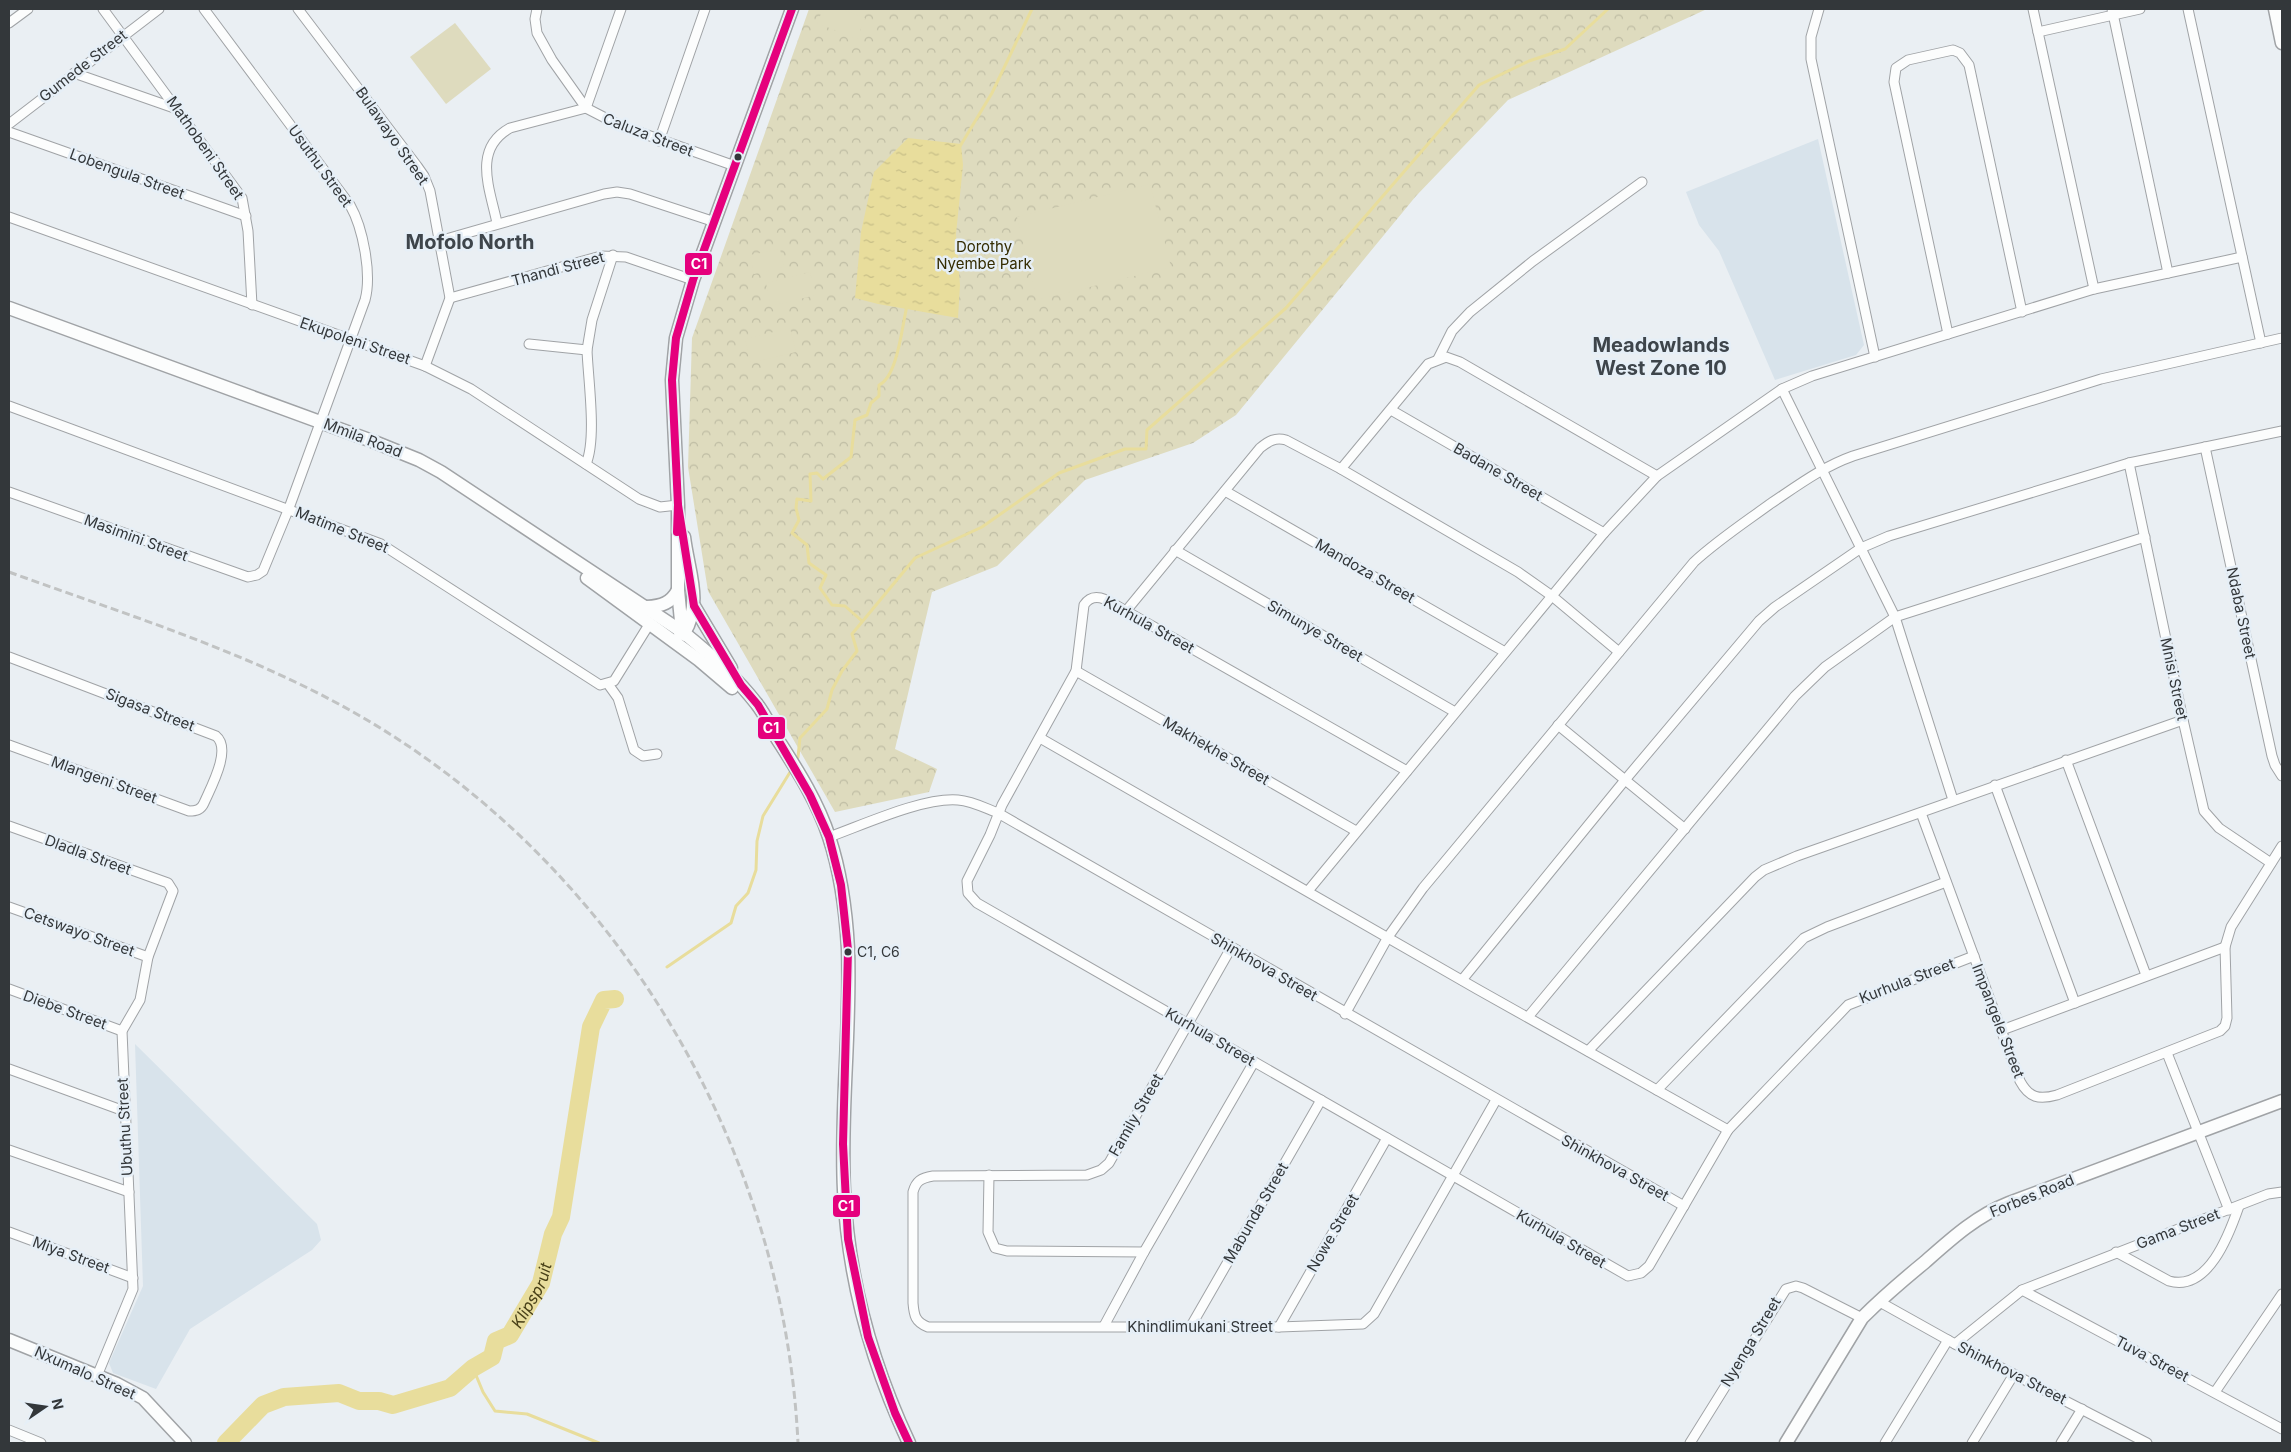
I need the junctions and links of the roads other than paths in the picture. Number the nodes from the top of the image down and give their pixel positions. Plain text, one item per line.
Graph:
1 (28, 9) edge
2 (103, 9) edge
3 (158, 9) edge
4 (204, 9) edge
5 (298, 9) edge
6 (537, 9) edge
7 (621, 9) edge
8 (705, 9) edge
9 (792, 9) edge
10 (1818, 9) edge
11 (2033, 9) edge
12 (2140, 9) edge
13 (2188, 9) edge
14 (2275, 9) edge
15 (2113, 12) edge
16 (9, 23) edge
17 (2038, 32) junction
18 (123, 35) junction
19 (2282, 43) edge
20 (74, 73) junction
21 (586, 108) junction
22 (178, 109) junction
23 (9, 124) edge
24 (9, 132) edge
25 (659, 140) junction
26 (735, 166) junction
27 (1642, 182) dead end
28 (246, 216) junction
29 (9, 217) edge
30 (715, 222) junction
31 (497, 223) junction
32 (438, 241) junction
33 (613, 255) junction
34 (2242, 257) junction
35 (2168, 273) junction
36 (694, 280) junction
37 (2094, 289) junction
38 (450, 298) junction
39 (252, 305) junction
40 (9, 308) edge
41 (2022, 312) junction
42 (9, 316) edge
43 (1948, 334) junction
44 (2282, 338) edge
45 (351, 340) junction
46 (2261, 343) junction
47 (529, 344) dead end
48 (587, 350) junction
49 (1875, 357) junction
50 (1438, 359) junction
51 (425, 366) junction
52 (1782, 389) junction
53 (9, 406) edge
54 (1391, 410) junction
55 (320, 425) junction
56 (2282, 434) edge
57 (2205, 447) junction
58 (586, 464) junction
59 (2129, 464) junction
60 (1341, 469) junction
61 (1822, 469) junction
62 (1657, 476) junction
63 (1225, 491) junction
64 (9, 492) edge
65 (481, 501) junction
66 (678, 505) junction
67 (289, 508) junction
68 (1604, 534) junction
69 (2145, 537) junction
70 (1861, 548) junction
71 (1174, 550) junction
72 (263, 571) joint
73 (678, 590) junction
74 (1552, 596) junction
75 (694, 606) junction
76 (647, 607) junction
77 (1126, 611) junction
78 (1895, 617) junction
79 (650, 623) junction
80 (684, 633) junction
81 (667, 636) junction
82 (1505, 652) junction
83 (1619, 652) junction
84 (9, 657) edge
85 (1076, 671) junction
86 (727, 682) junction
87 (608, 684) junction
88 (741, 685) junction
89 (1455, 712) junction
90 (2183, 720) junction
91 (769, 725) junction
92 (1558, 725) junction
93 (1040, 738) junction
94 (9, 745) edge
95 (657, 754) dead end
96 (2066, 760) junction
97 (1406, 771) junction
98 (2282, 776) edge
99 (1625, 780) junction
100 (1995, 785) junction
101 (1953, 800) junction
102 (200, 809) joint
103 (998, 813) junction
104 (1921, 813) junction
105 (9, 826) edge
106 (1685, 829) junction
107 (1356, 831) junction
108 (829, 838) junction
109 (2282, 846) edge
110 (2271, 863) junction
111 (1946, 882) junction
112 (1308, 891) junction
113 (9, 907) edge
114 (1388, 937) junction
115 (2225, 947) junction
116 (1230, 948) junction
117 (1974, 956) junction
118 (148, 958) junction
119 (2146, 975) junction
120 (1462, 980) junction
121 (9, 989) edge
122 (2075, 1003) junction
123 (1345, 1014) junction
124 (1528, 1017) junction
125 (1187, 1024) junction
126 (2002, 1030) junction
127 (122, 1031) junction
128 (1588, 1051) junction
129 (2167, 1053) junction
130 (1254, 1062) junction
131 (9, 1070) edge
132 (1657, 1090) junction
133 (1321, 1100) junction
134 (1496, 1100) junction
135 (2282, 1101) edge
136 (124, 1111) junction
137 (1728, 1130) junction
138 (2199, 1133) junction
139 (1387, 1138) junction
140 (9, 1150) edge
141 (989, 1175) junction
142 (1452, 1176) junction
143 (917, 1183) joint
144 (128, 1192) junction
145 (2282, 1192) edge
146 (1684, 1206) junction
147 (2239, 1206) junction
148 (2229, 1210) junction
149 (9, 1232) edge
150 (1144, 1252) junction
151 (2116, 1252) junction
152 (133, 1278) junction
153 (2022, 1290) junction
154 (2282, 1294) edge
155 (1878, 1301) junction
156 (1862, 1318) junction
157 (1104, 1326) junction
158 (1191, 1326) junction
159 (1279, 1327) junction
160 (9, 1340) edge
161 (1951, 1342) junction
162 (2014, 1374) junction
163 (97, 1376) junction
164 (2215, 1392) junction
165 (2082, 1409) junction
166 (2282, 1428) edge
167 (9, 1430) edge
168 (181, 1439) edge
169 (41, 1443) edge
170 (909, 1443) edge
171 (1690, 1443) edge
172 (1786, 1443) edge
173 (1884, 1443) edge
174 (1972, 1443) edge
175 (2062, 1443) edge
176 (2147, 1443) edge

1 - 16 street
2 - 18 street, Mathobeni Street
3 - 18 street, Gumede Street
4 - 45 street, Usuthu Street
5 - 32 street, Bulawayo Street
6 - 21 street, Caluza Street
7 - 21 street
8 - 25 street
9 - 26 main road
10 - 49 street
11 - 17 street
12 - 15 street
13 - 34 street
14 - 19 main road
15 - 17 street
15 - 35 street
17 - 37 street
18 - 20 street, Gumede Street
18 - 22 street, Mathobeni Street
20 - 22 street
20 - 23 street, Gumede Street
21 - 25 street, Caluza Street
21 - 31 street
22 - 28 street, Mathobeni Street
24 - 28 street, Lobengula Street
25 - 26 street, Caluza Street
26 - 30 main road
27 - 50 street
28 - 39 street, Mathobeni Street
29 - 39 street, Ekupoleni Street
30 - 31 street
30 - 36 main road
31 - 32 street
32 - 38 street, Bulawayo Street
33 - 36 street, Thandi Street
33 - 38 street, Thandi Street
33 - 48 street
34 - 35 street
34 - 46 street
35 - 37 street
36 - 66 main road
37 - 41 street
38 - 51 street
39 - 45 street, Ekupoleni Street
40 - 55 main road, Mmila Road
41 - 43 street
41 - 43 street
42 - 55 main road, Mmila Road
43 - 49 street
44 - 46 street
45 - 51 street, Ekupoleni Street
45 - 55 street, Usuthu Street
46 - 61 street
47 - 48 street
48 - 58 street
49 - 52 street
50 - 54 street
50 - 62 street
51 - 58 street, Ekupoleni Street
52 - 61 street
52 - 62 street
53 - 67 street, Matime Street
54 - 60 street
54 - 68 street, Badane Street
55 - 65 main road, Mmila Road
55 - 67 street, Usuthu Street
56 - 57 street
57 - 59 street
57 - 98 street, Ndaba Street
58 - 66 street, Ekupoleni Street
59 - 69 street, Mnisi Street
59 - 70 street
60 - 63 street
60 - 74 street
61 - 70 street
61 - 83 street
62 - 68 street
63 - 71 street
63 - 82 street, Mandoza Street
64 - 72 street, Masimini Street
65 - 76 main road, Mmila Road
65 - 79 main road, Mmila Road
66 - 73 main road
66 - 75 main road
67 - 72 street, Usuthu Street
67 - 87 street, Matime Street
68 - 74 street
69 - 78 street
69 - 90 street, Mnisi Street
70 - 78 street
70 - 99 street
71 - 77 street
71 - 89 street, Simunye Street
73 - 76 main road
73 - 80 main road
74 - 82 street
74 - 83 street
75 - 80 main road
75 - 88 main road
76 - 80 main road, Mmila Road
77 - 85 street, Kurhula Street
77 - 97 street, Kurhula Street
78 - 101 street
78 - 106 street
79 - 81 main road, Mmila Road
79 - 87 street
80 - 81 main road
80 - 86 main road
80 - 88 main road
81 - 86 main road, Mmila Road
82 - 89 street
83 - 92 street
84 - 102 street, Sigasa Street
85 - 93 street, Kurhula Street
85 - 107 street, Makhekhe Street
86 - 91 main road
87 - 95 street
88 - 91 main road
89 - 97 street
90 - 96 street
90 - 110 street, Mnisi Street
91 - 108 main road
92 - 99 street
92 - 114 street
93 - 103 street, Kurhula Street
93 - 112 street
94 - 102 street, Mlangeni Street
96 - 100 street
96 - 119 street
97 - 107 street
99 - 106 street
99 - 120 street
100 - 101 street
100 - 122 street
101 - 104 street
103 - 108 street, Shinkhova Street
103 - 116 street, Shinkhova Street
103 - 125 street, Kurhula Street
104 - 111 street, Impangele Street
104 - 128 street
105 - 118 street, Dladla Street
106 - 124 street
107 - 112 street
108 - 170 main road
109 - 110 street
110 - 115 street
111 - 117 street, Impangele Street
111 - 132 street
112 - 114 street
113 - 118 street, Cetswayo Street
114 - 120 street
114 - 123 street
115 - 119 street
115 - 129 street, Impangele Street
116 - 123 street, Shinkhova Street
116 - 125 street, Family Street
117 - 126 street, Impangele Street
117 - 137 street, Kurhula Street
118 - 127 street
119 - 122 street
120 - 124 street
121 - 127 street, Diebe Street
122 - 126 street
123 - 134 street, Shinkhova Street
124 - 128 street
125 - 130 street, Kurhula Street
125 - 141 street, Family Street
126 - 129 street, Impangele Street
127 - 136 street, Ubuthu Street
128 - 132 street
129 - 138 street
130 - 133 street, Kurhula Street
130 - 150 street
131 - 136 street
132 - 137 street
133 - 139 street, Kurhula Street
133 - 158 street, Mabunda Street
134 - 142 street, Khindlimukani Street
134 - 146 street, Shinkhova Street
135 - 138 main road, Forbes Road
136 - 144 street, Ubuthu Street
137 - 146 street, Kurhula Street
138 - 148 street
138 - 155 main road, Forbes Road
139 - 142 street, Kurhula Street
139 - 159 street, Nowe Street
140 - 144 street
141 - 143 street, Family Street
141 - 150 street
142 - 146 street, Kurhula Street
142 - 159 street, Khindlimukani Street
143 - 157 street, Khindlimukani Street
144 - 152 street, Ubuthu Street
145 - 147 street, Gama Street
147 - 148 street, Gama Street
147 - 151 street, Gama Street
148 - 151 street, Gama Street
149 - 152 street, Miya Street
150 - 157 street
151 - 153 street, Gama Street
152 - 163 street, Ubuthu Street
153 - 161 street, Gama Street
153 - 164 street, Tuva Street
154 - 164 street
155 - 156 main road, Forbes Road
155 - 161 street, Shinkhova Street
156 - 171 street, Nyenga Street
156 - 172 main road, Forbes Road
157 - 158 street, Khindlimukani Street
158 - 159 street, Khindlimukani Street
160 - 163 main road, Nxumalo Street
161 - 162 street, Shinkhova Street
161 - 173 street, Gama Street
162 - 165 street, Shinkhova Street
162 - 174 street
163 - 168 main road, Nxumalo Street
164 - 166 street, Tuva Street
165 - 175 street
165 - 176 street, Shinkhova Street
167 - 169 street

